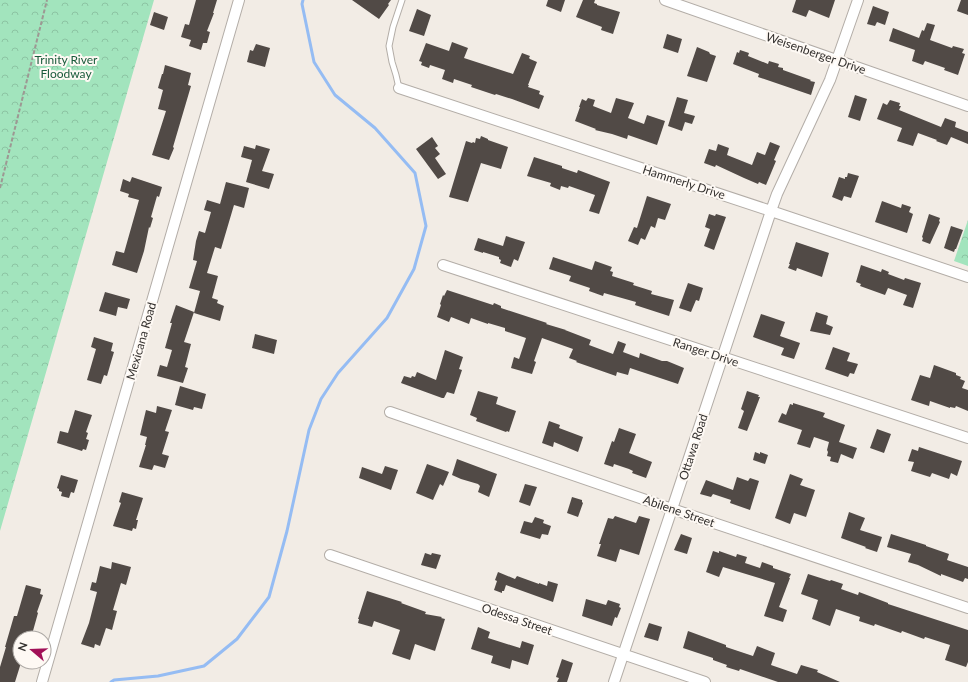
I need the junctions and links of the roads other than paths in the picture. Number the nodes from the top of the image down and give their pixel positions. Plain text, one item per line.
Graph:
1 (239, 0) edge
2 (402, 0) edge
3 (664, 0) edge
4 (858, 0) edge
5 (837, 61) junction
6 (399, 88) joint
7 (968, 106) edge
8 (771, 211) junction
9 (443, 265) dead end
10 (968, 277) edge
11 (723, 357) junction
12 (390, 412) dead end
13 (968, 438) edge
14 (672, 509) junction
15 (330, 555) dead end
16 (968, 608) edge
17 (623, 655) junction
18 (42, 682) edge
19 (614, 682) edge
20 (705, 682) edge

1 - 18 street, Mexicana Road
2 - 6 lane
3 - 5 street, Weisenberger Drive
4 - 5 street, Ottawa Road
5 - 7 street, Weisenberger Drive
5 - 8 street, Ottawa Road
6 - 8 street, Hammerly Drive
8 - 10 street, Hammerly Drive
8 - 11 street, Ottawa Road
9 - 11 street, Ranger Drive
11 - 13 street, Ranger Drive
11 - 14 street, Ottawa Road
12 - 14 street, Abilene Street
14 - 16 street, Abilene Street
14 - 17 street, Ottawa Road
15 - 17 street, Odessa Street
17 - 19 street, Ottawa Road
17 - 20 street, Odessa Street

